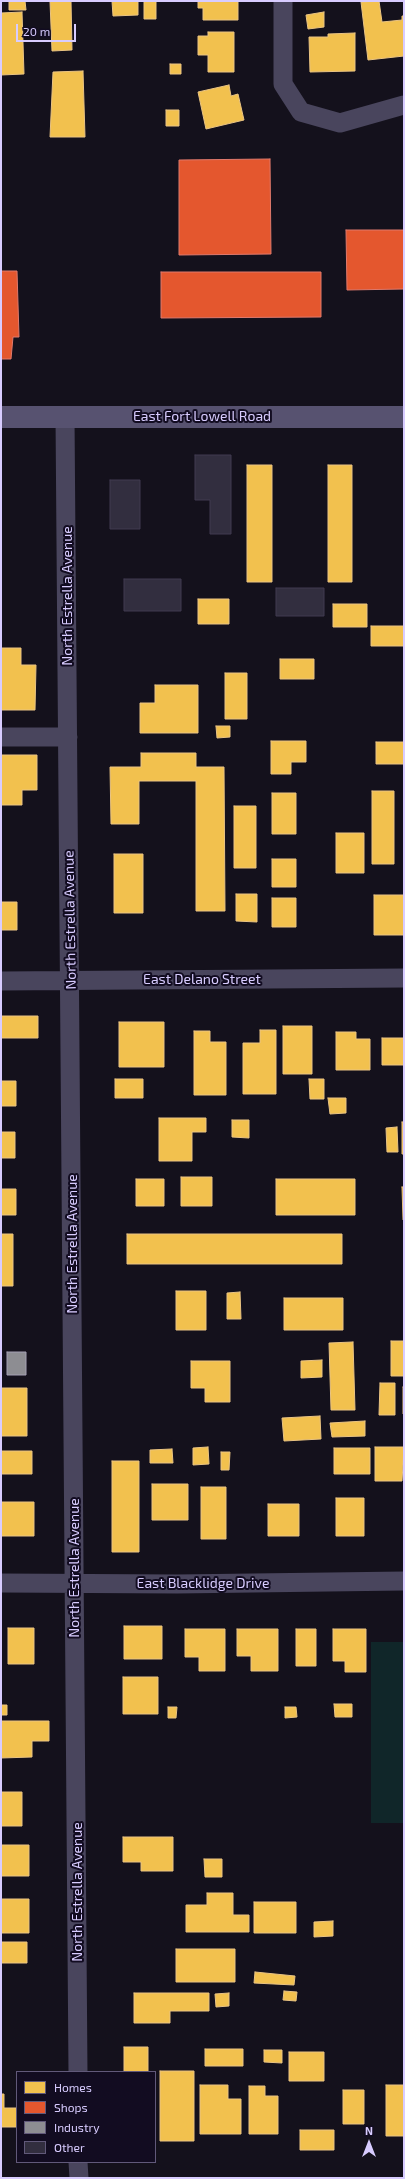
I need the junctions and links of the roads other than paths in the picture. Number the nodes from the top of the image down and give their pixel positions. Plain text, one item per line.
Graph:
1 (283, 1) edge
2 (404, 105) edge
3 (65, 416) junction
4 (1, 417) edge
5 (404, 417) edge
6 (1, 737) edge
7 (68, 737) junction
8 (404, 978) edge
9 (70, 980) junction
10 (1, 981) edge
11 (404, 1581) edge
12 (74, 1582) junction
13 (1, 1583) edge
14 (78, 2071) edge
15 (78, 2163) edge
16 (79, 2178) edge

1 - 2 street
3 - 4 main road, East Fort Lowell Road
3 - 5 main road, East Fort Lowell Road
3 - 7 street, North Estrella Avenue
6 - 7 street
7 - 9 street, North Estrella Avenue
8 - 9 street, East Delano Street
9 - 10 street, East Delano Street
9 - 12 street, North Estrella Avenue
11 - 12 street, East Blacklidge Drive
12 - 13 street, East Blacklidge Drive
12 - 14 street, North Estrella Avenue
15 - 16 street

